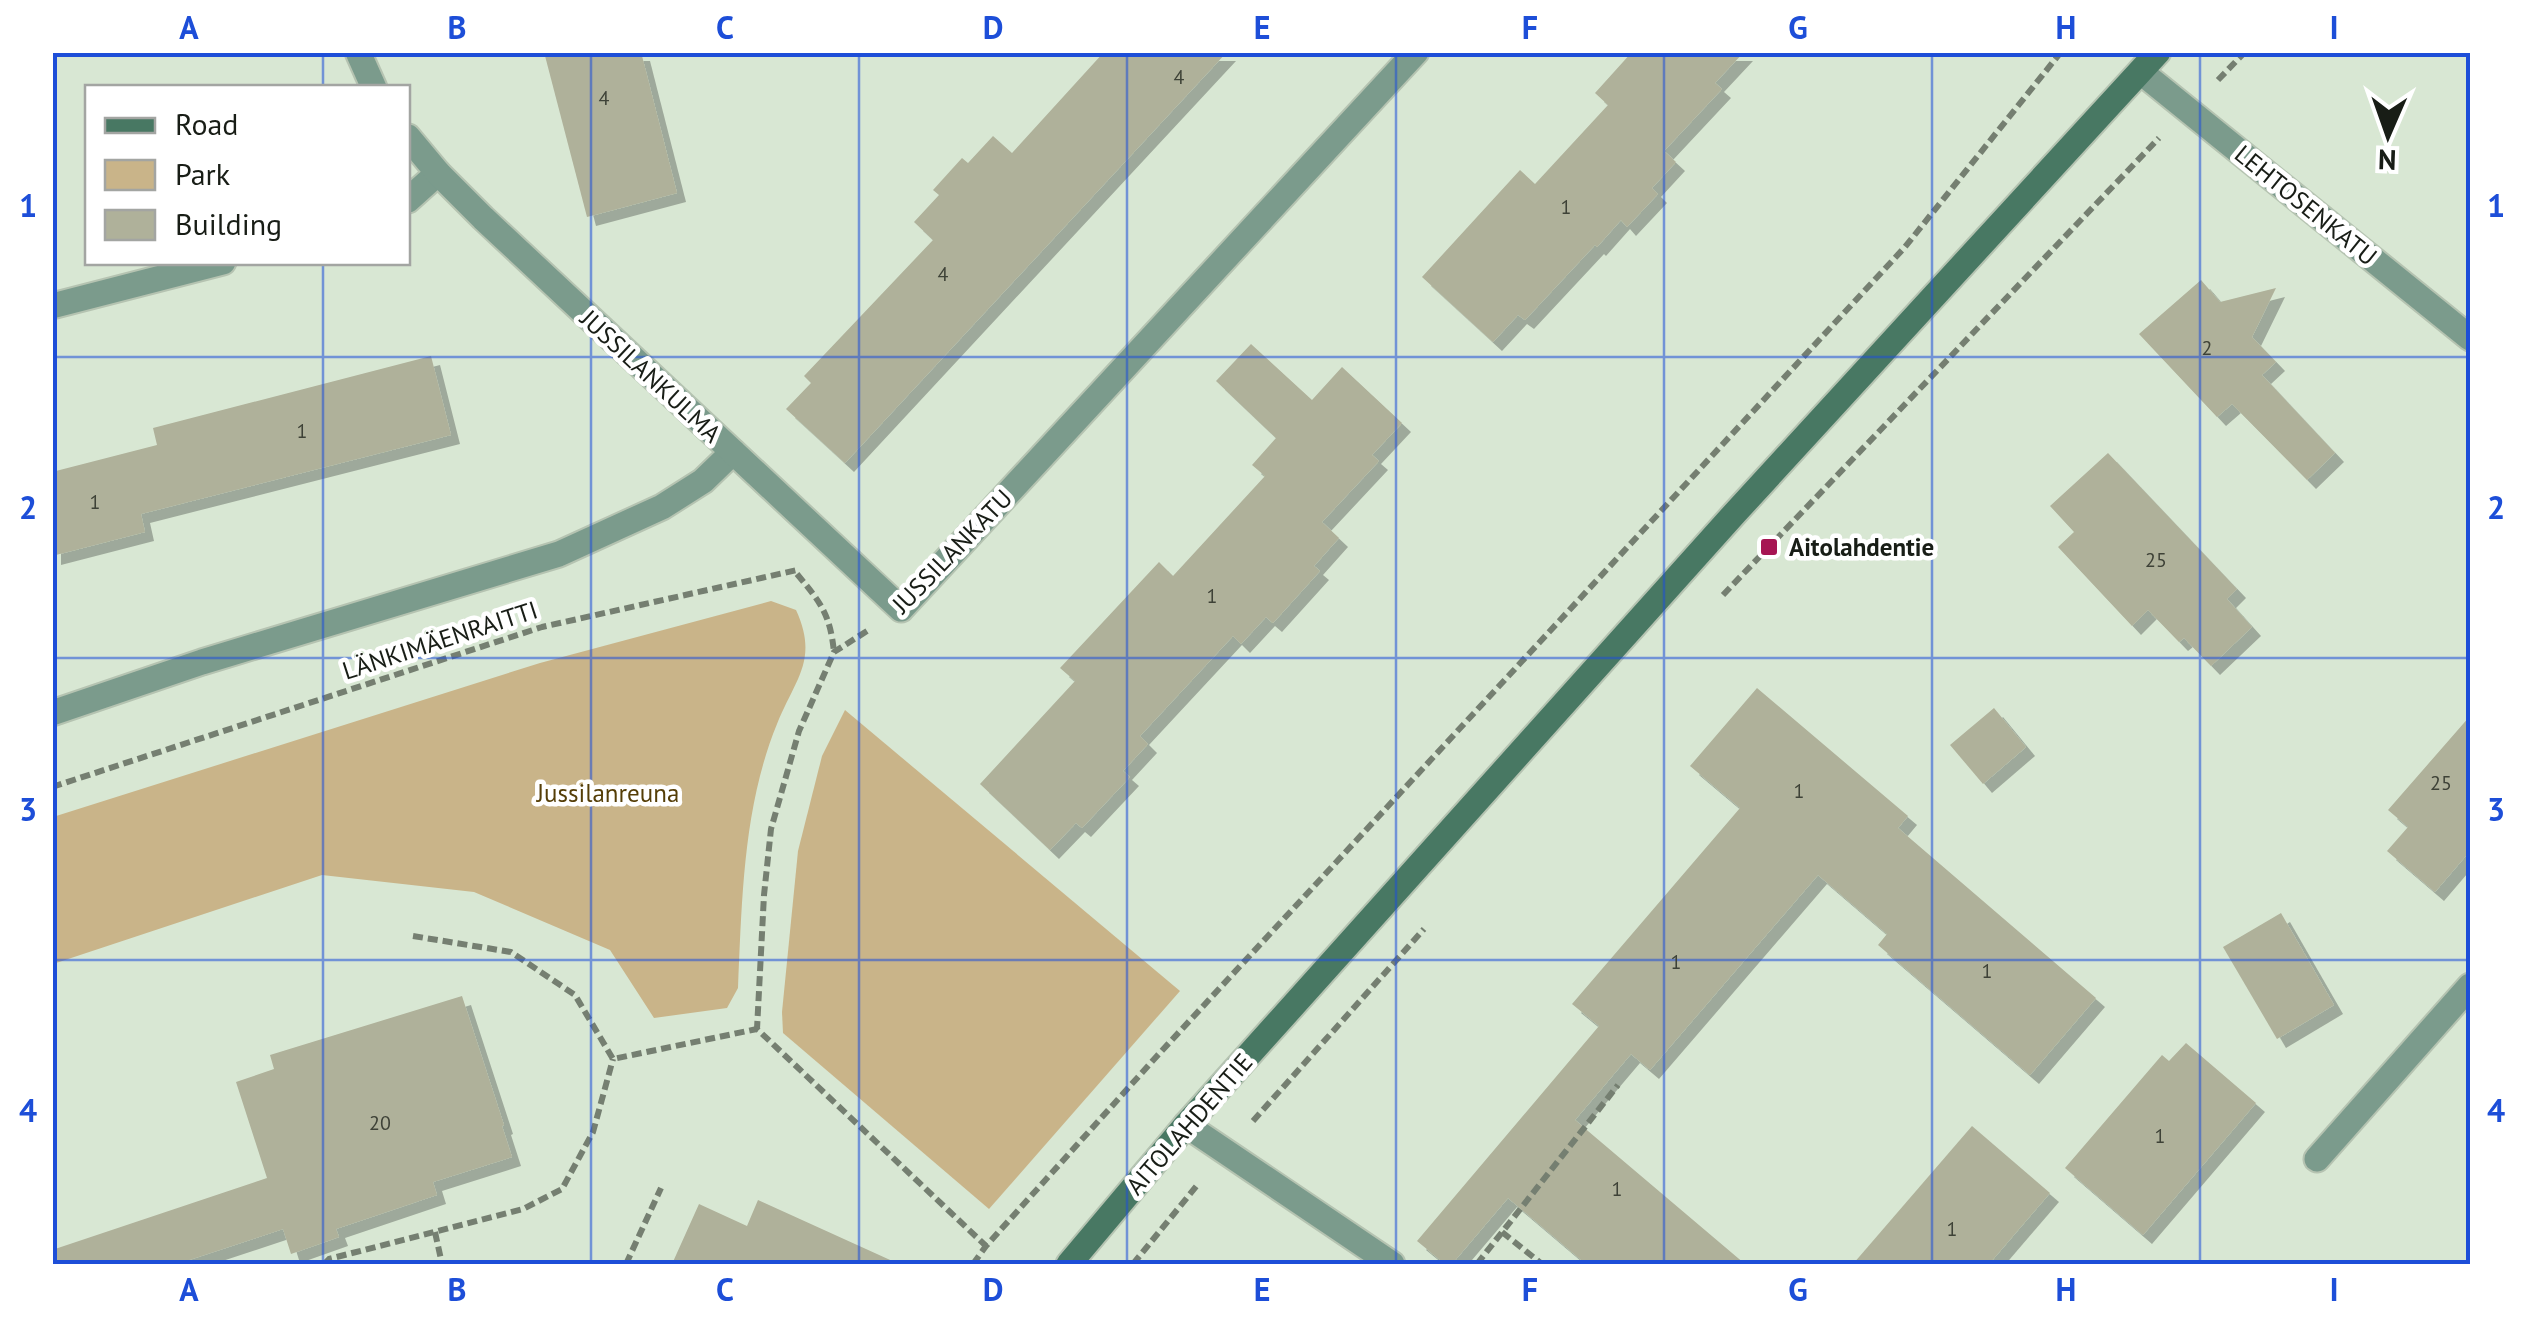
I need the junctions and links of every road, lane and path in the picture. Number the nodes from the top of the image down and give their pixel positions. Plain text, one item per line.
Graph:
1 (358, 52) edge
2 (1416, 52) edge
3 (2061, 52) edge
4 (2245, 52) edge
5 (2150, 62) edge
6 (373, 85) edge
7 (2190, 110) junction
8 (410, 138) edge
9 (438, 173) junction
10 (410, 198) edge
11 (211, 265) edge
12 (52, 306) edge
13 (2470, 338) edge
14 (733, 452) junction
15 (847, 558) junction
16 (795, 571) junction
17 (1711, 607) dead end
18 (901, 609) junction
19 (834, 652) junction
20 (52, 713) edge
21 (52, 787) edge
22 (1432, 920) dead end
23 (413, 936) dead end
24 (2470, 986) edge
25 (757, 1028) junction
26 (613, 1059) junction
27 (1618, 1085) dead end
28 (1186, 1126) junction
29 (1226, 1152) junction
30 (2317, 1160) dead end
31 (661, 1188) dead end
32 (435, 1232) junction
33 (1502, 1232) junction
34 (986, 1246) junction
35 (324, 1264) edge
36 (442, 1264) edge
37 (626, 1264) edge
38 (973, 1264) edge
39 (1069, 1264) edge
40 (1133, 1264) edge
41 (1392, 1264) edge
42 (1477, 1264) edge
43 (1542, 1264) edge

1 - 6 street
2 - 18 street, JUSSILANKATU
3 - 34 path
4 - 7 path
5 - 7 street, LEHTOSENKATU
5 - 28 main road, AITOLAHDENTIE
7 - 13 street, LEHTOSENKATU
7 - 17 path
8 - 9 street, JUSSILANKULMA
9 - 10 street
9 - 14 street, JUSSILANKULMA
11 - 12 street
14 - 15 street, JUSSILANKULMA
14 - 20 street
15 - 16 path, LÄNKIMÄENRAITTI
15 - 18 street, JUSSILANKULMA
16 - 19 path
16 - 21 path, LÄNKIMÄENRAITTI
18 - 19 path, JUSSILANKATU
19 - 25 path
22 - 29 path
23 - 26 path
24 - 30 street
25 - 26 path
25 - 34 path
26 - 32 path
27 - 33 path
28 - 29 street
28 - 39 main road, AITOLAHDENTIE
29 - 40 path
29 - 41 street
31 - 37 path
32 - 35 path
32 - 36 path
33 - 42 path
33 - 43 path
34 - 38 path

